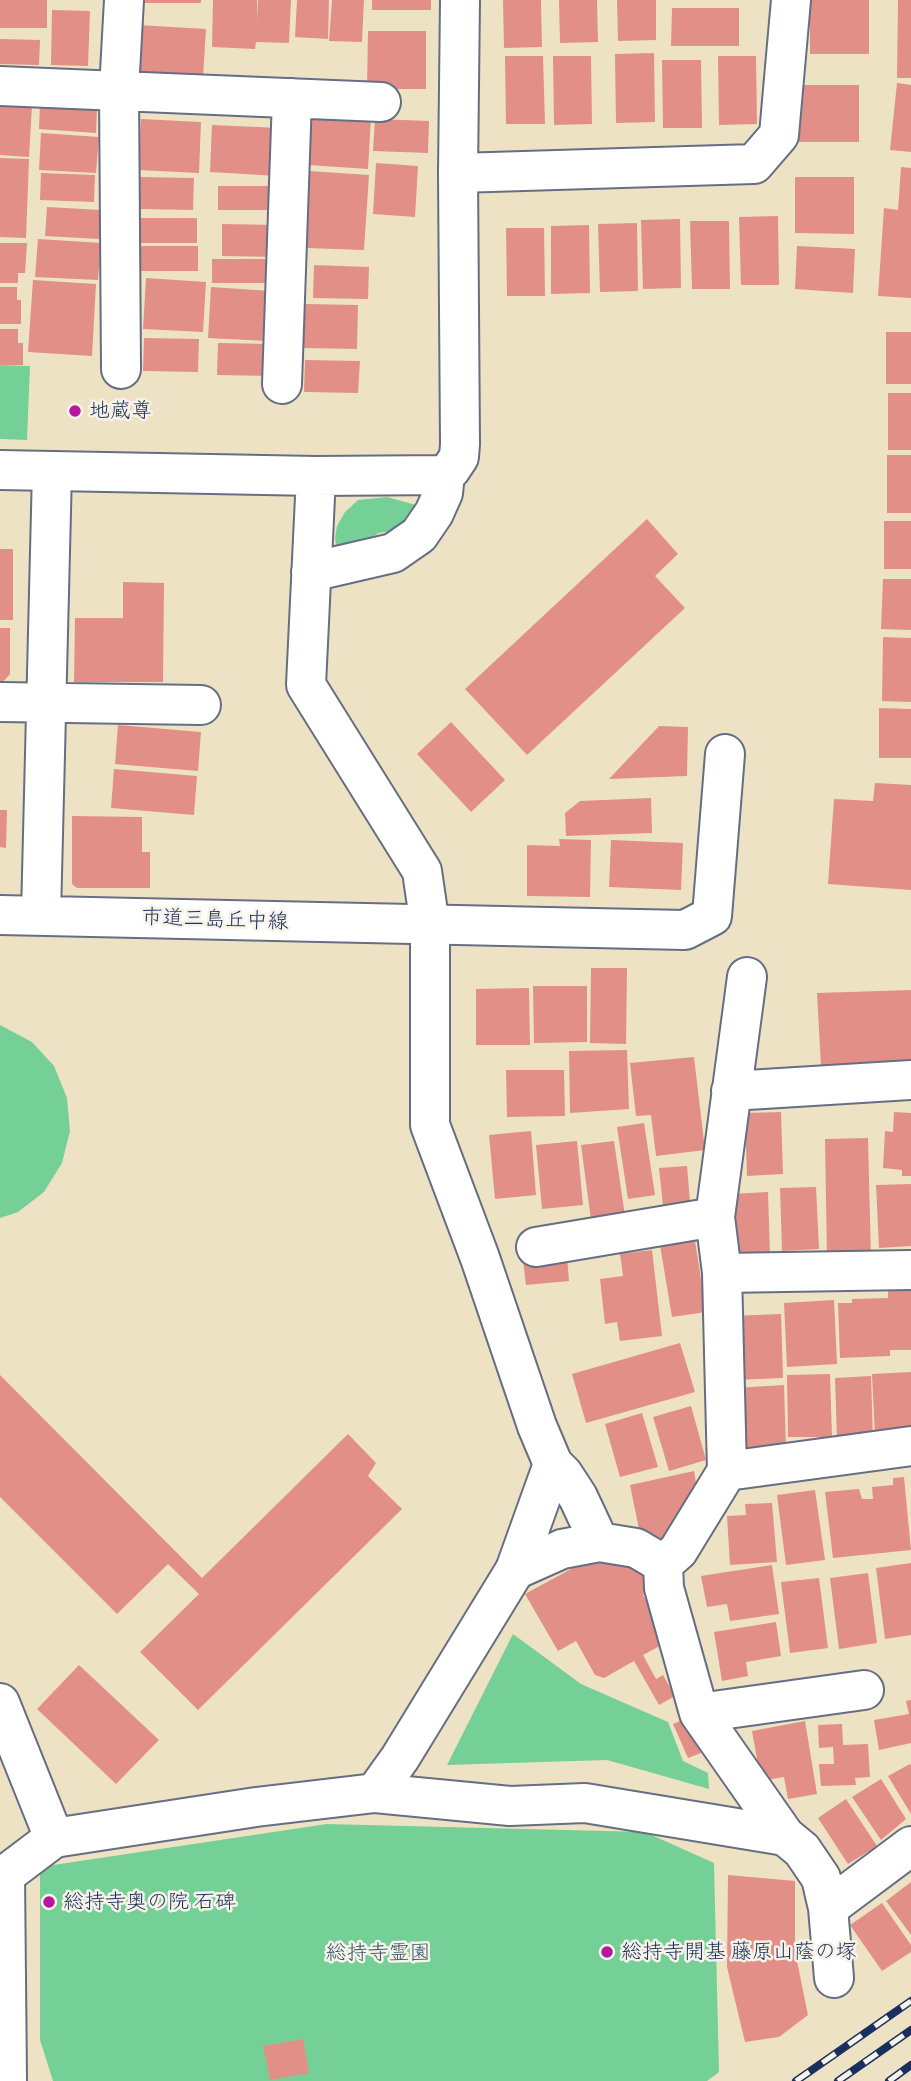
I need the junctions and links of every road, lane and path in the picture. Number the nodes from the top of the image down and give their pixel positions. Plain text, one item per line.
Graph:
1 (124, 0) edge
2 (460, 0) edge
3 (791, 0) edge
4 (0, 86) edge
5 (119, 90) junction
6 (292, 98) junction
7 (381, 102) dead end
8 (458, 173) junction
9 (121, 369) dead end
10 (282, 384) dead end
11 (0, 470) edge
12 (52, 471) junction
13 (445, 475) junction
14 (316, 476) junction
15 (312, 572) junction
16 (0, 702) edge
17 (46, 702) junction
18 (201, 705) dead end
19 (725, 754) dead end
20 (0, 915) edge
21 (41, 915) junction
22 (430, 926) junction
23 (747, 976) dead end
24 (911, 1080) edge
25 (731, 1091) junction
26 (715, 1217) junction
27 (536, 1247) dead end
28 (911, 1270) edge
29 (722, 1273) junction
30 (911, 1446) edge
31 (553, 1464) junction
32 (727, 1471) junction
33 (599, 1542) junction
34 (663, 1564) junction
35 (515, 1570) junction
36 (864, 1690) dead end
37 (0, 1703) edge
38 (699, 1713) junction
39 (375, 1793) junction
40 (785, 1836) junction
41 (54, 1838) junction
42 (0, 1843) edge
43 (911, 1846) edge
44 (828, 1908) junction
45 (834, 1978) dead end
46 (8, 2081) edge

1 - 5 street
2 - 8 street
3 - 8 street
4 - 5 street
5 - 6 street
5 - 9 street
6 - 7 street
6 - 10 street
8 - 13 street
11 - 12 street
12 - 14 street
12 - 17 street
13 - 14 street
13 - 15 street
14 - 15 street
15 - 22 street
16 - 17 street
17 - 18 street
17 - 21 street
19 - 22 street, 市道三島丘中線
20 - 21 street, 市道三島丘中線
21 - 22 street, 市道三島丘中線
22 - 31 street
23 - 25 street
24 - 25 street
25 - 26 street
26 - 27 street
26 - 29 street
28 - 29 street
29 - 32 street
30 - 32 street
31 - 33 street
31 - 35 street
32 - 34 street
33 - 34 street
33 - 35 street
34 - 38 street
35 - 39 street
36 - 38 street
37 - 41 street
38 - 40 street
39 - 40 street
39 - 41 street
40 - 44 street
41 - 42 street
41 - 46 street
43 - 44 street
44 - 45 street

